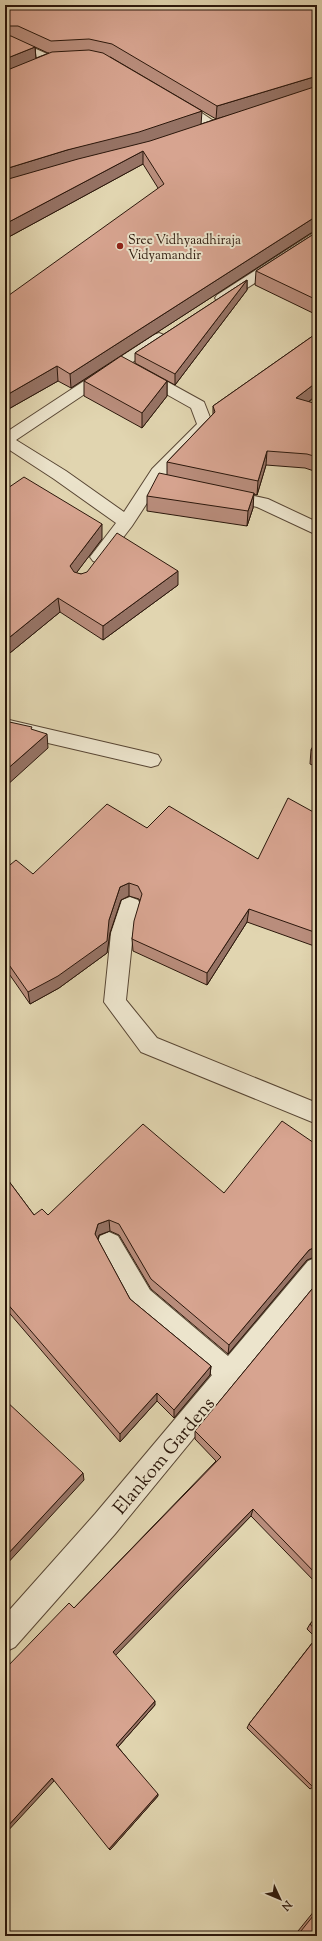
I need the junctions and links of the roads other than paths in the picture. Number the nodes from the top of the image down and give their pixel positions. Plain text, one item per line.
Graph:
1 (5, 44) edge
2 (50, 60) junction
3 (63, 60) edge
4 (37, 66) edge
5 (168, 97) edge
6 (230, 121) edge
7 (215, 126) junction
8 (201, 130) edge
9 (317, 237) edge
10 (212, 304) edge
11 (172, 330) edge
12 (121, 363) junction
13 (5, 440) edge
14 (208, 491) edge
15 (126, 522) junction
16 (317, 529) edge
17 (90, 569) edge
18 (5, 726) edge
19 (151, 760) dead end
20 (130, 906) dead end
21 (317, 1114) edge
22 (109, 1244) dead end
23 (317, 1269) edge
24 (230, 1374) junction
25 (5, 1637) edge

1 - 2 street
2 - 3 street
2 - 4 street
5 - 7 street
6 - 7 street
7 - 8 street
9 - 10 street
11 - 12 street
12 - 13 street
12 - 15 street
13 - 15 street
14 - 16 street
15 - 17 street
18 - 19 street
20 - 21 street
22 - 24 street
23 - 24 street, Elankom Gardens
24 - 25 street, Elankom Gardens

